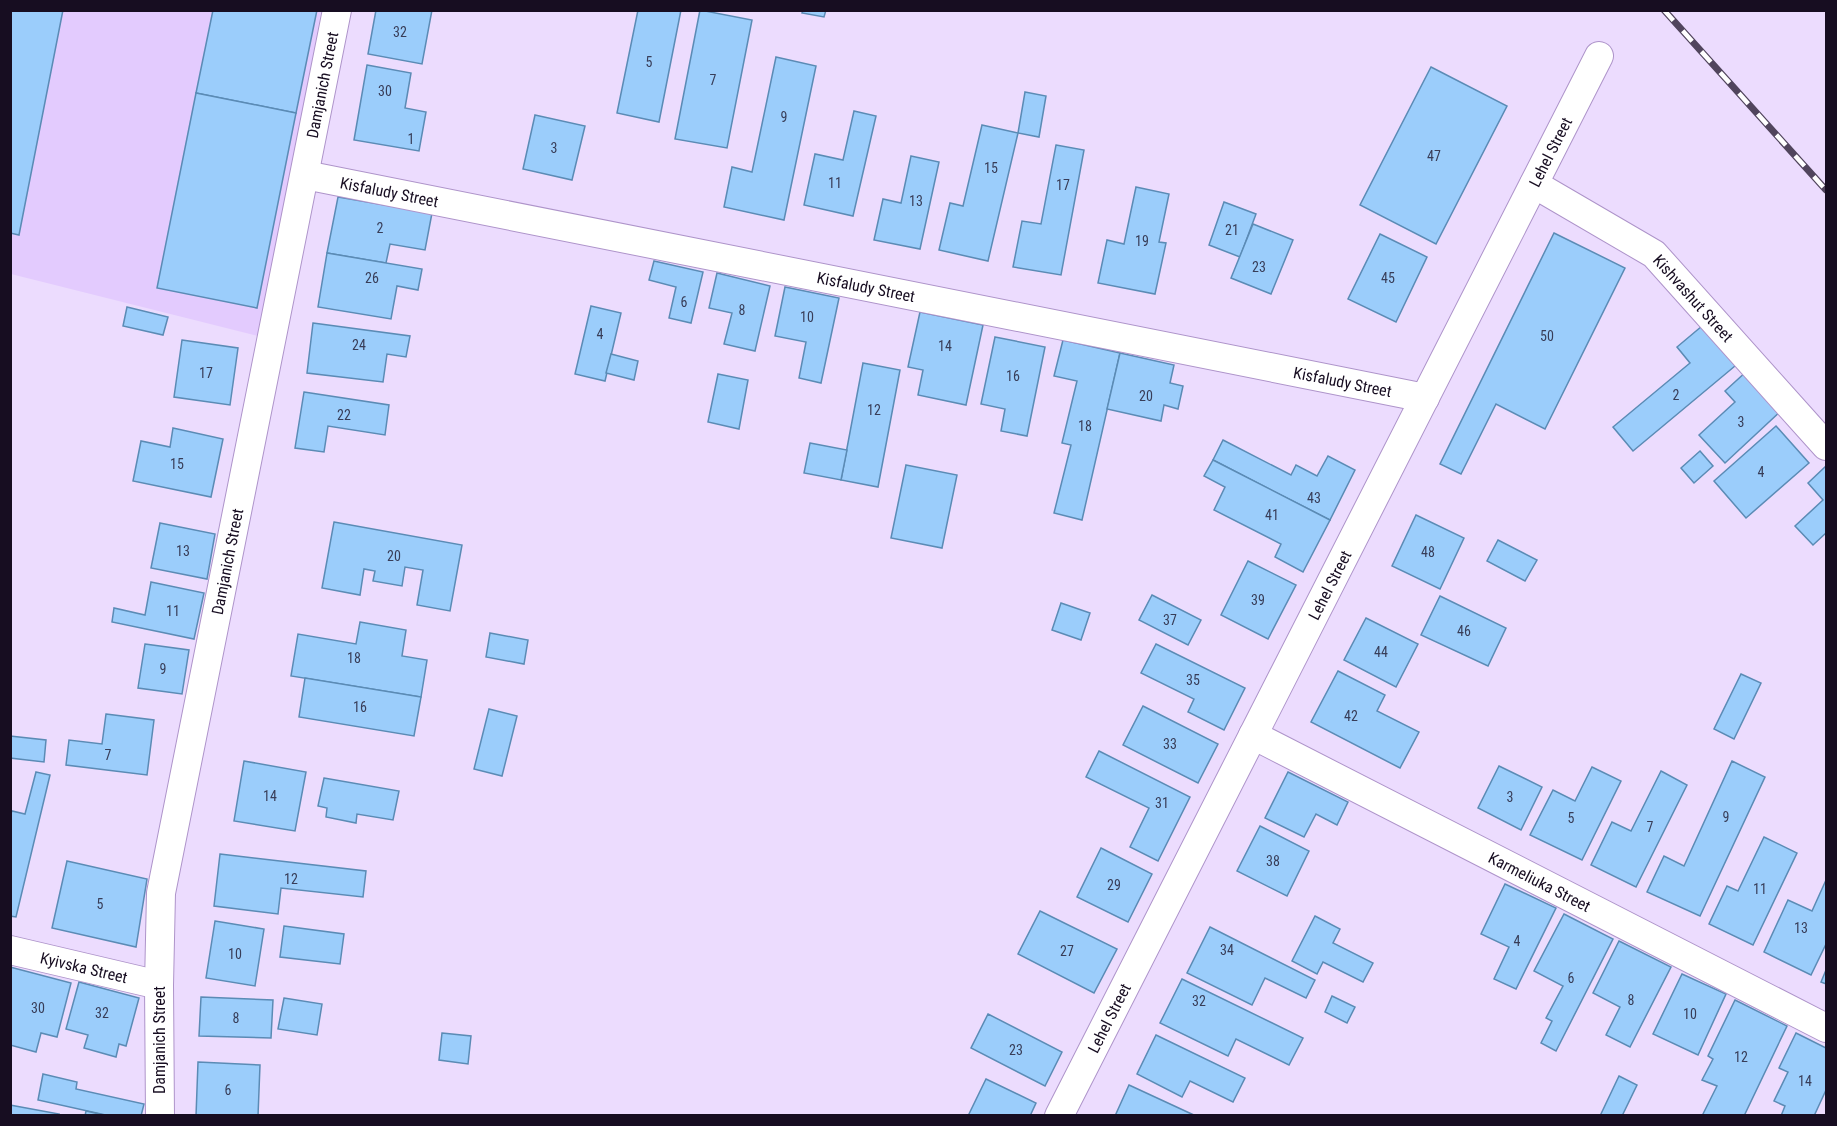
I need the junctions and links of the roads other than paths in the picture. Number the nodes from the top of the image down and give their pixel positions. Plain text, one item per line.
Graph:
1 (337, 10) edge
2 (1599, 56) dead end
3 (305, 175) junction
4 (1534, 184) junction
5 (1425, 398) junction
6 (1827, 446) edge
7 (1253, 735) junction
8 (10, 950) edge
9 (159, 985) junction
10 (1827, 1028) edge
11 (160, 1116) edge
12 (1059, 1116) edge

1 - 3 street, Damjanich Street
2 - 4 street, Lehel Street
3 - 5 street, Kisfaludy Street
3 - 9 street, Damjanich Street
4 - 5 street, Lehel Street
4 - 6 street, Kishvashut Street
5 - 7 street, Lehel Street
7 - 10 street, Karmeliuka Street
7 - 12 street, Lehel Street
8 - 9 street, Kyivska Street
9 - 11 street, Damjanich Street

